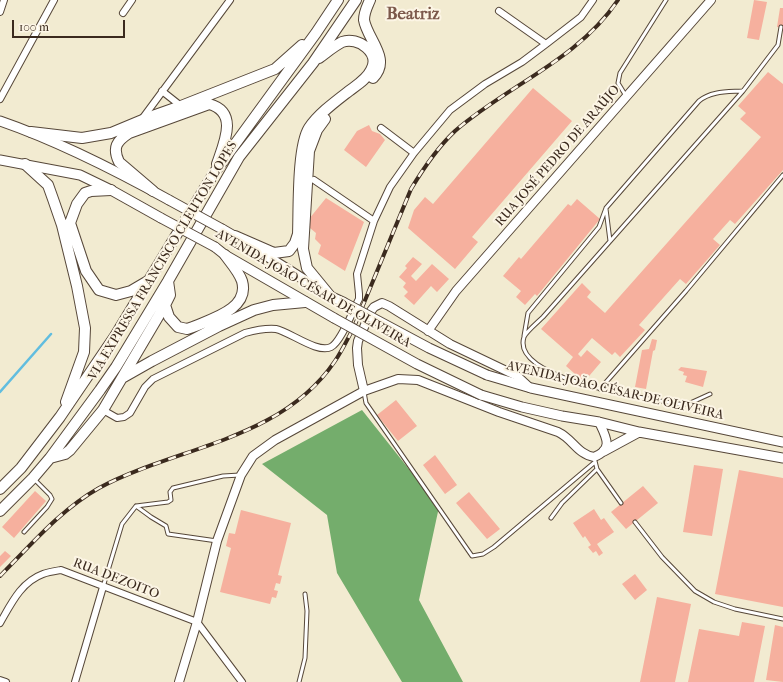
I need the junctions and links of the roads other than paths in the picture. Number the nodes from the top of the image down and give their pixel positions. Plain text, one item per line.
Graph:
1 (4, 0) edge
2 (54, 0) edge
3 (132, 0) edge
4 (230, 0) edge
5 (338, 0) edge
6 (356, 0) edge
7 (370, 0) edge
8 (593, 0) edge
9 (666, 0) edge
10 (711, 0) edge
11 (499, 11) dead end
12 (0, 12) edge
13 (123, 13) dead end
14 (781, 28) dead end
15 (316, 33) junction
16 (546, 44) junction
17 (313, 62) junction
18 (162, 91) junction
19 (743, 91) junction
20 (626, 96) junction
21 (0, 99) edge
22 (181, 106) junction
23 (141, 120) junction
24 (0, 121) edge
25 (381, 128) dead end
26 (31, 132) junction
27 (414, 153) junction
28 (0, 160) edge
29 (25, 164) junction
30 (214, 173) junction
31 (783, 175) edge
32 (314, 180) dead end
33 (111, 190) junction
34 (153, 191) junction
35 (606, 208) junction
36 (374, 221) junction
37 (235, 236) junction
38 (610, 241) junction
39 (225, 255) junction
40 (149, 280) junction
41 (168, 281) junction
42 (330, 296) junction
43 (305, 302) junction
44 (165, 305) junction
45 (428, 331) junction
46 (524, 336) junction
47 (122, 378) junction
48 (530, 388) junction
49 (600, 389) junction
50 (364, 391) junction
51 (710, 394) dead end
52 (103, 410) junction
53 (60, 417) junction
54 (599, 422) junction
55 (638, 432) junction
56 (782, 439) edge
57 (604, 451) junction
58 (50, 458) junction
59 (783, 458) edge
60 (595, 460) junction
61 (596, 469) junction
62 (241, 475) junction
63 (33, 478) junction
64 (0, 490) edge
65 (622, 503) dead end
66 (136, 506) junction
67 (0, 511) edge
68 (551, 518) dead end
69 (635, 522) dead end
70 (24, 532) dead end
71 (217, 541) junction
72 (103, 587) junction
73 (305, 594) dead end
74 (783, 618) edge
75 (198, 622) junction
76 (0, 623) edge
77 (0, 680) edge
78 (6, 682) edge
79 (75, 682) edge
80 (179, 682) edge
81 (242, 682) edge
82 (299, 682) edge

1 - 12 street
2 - 21 street
3 - 13 street
4 - 18 street
5 - 15 highway, VIA EXPRESSA FRANCISCO CLEUTON LOPES
6 - 17 highway, VIA EXPRESSA FRANCISCO CLEUTON LOPES
7 - 42 highway
8 - 16 street
9 - 20 lane
10 - 20 street, RUA JOSÉ PEDRO DE ARAÚJO
11 - 16 street
14 - 19 lane
15 - 22 highway
15 - 30 highway, VIA EXPRESSA FRANCISCO CLEUTON LOPES
16 - 27 street
17 - 37 highway
17 - 41 highway, VIA EXPRESSA FRANCISCO CLEUTON LOPES
18 - 22 street
18 - 23 street
19 - 35 lane
19 - 38 lane
20 - 45 street, RUA JOSÉ PEDRO DE ARAÚJO
22 - 23 highway
23 - 26 highway
24 - 26 main road, AVENIDA JOÃO CÉSAR DE OLIVEIRA
25 - 27 street
26 - 34 main road, AVENIDA JOÃO CÉSAR DE OLIVEIRA
27 - 36 street
28 - 29 main road, AVENIDA JOÃO CÉSAR DE OLIVEIRA
29 - 33 main road, AVENIDA JOÃO CÉSAR DE OLIVEIRA
29 - 53 highway
30 - 34 highway
30 - 40 highway, VIA EXPRESSA FRANCISCO CLEUTON LOPES
31 - 49 lane
32 - 36 street
33 - 39 main road, AVENIDA JOÃO CÉSAR DE OLIVEIRA, bridge
33 - 40 highway
34 - 37 main road, AVENIDA JOÃO CÉSAR DE OLIVEIRA, bridge
35 - 38 lane
35 - 46 lane
36 - 52 street
37 - 42 main road, AVENIDA JOÃO CÉSAR DE OLIVEIRA
38 - 46 lane
39 - 43 main road, AVENIDA JOÃO CÉSAR DE OLIVEIRA
39 - 44 highway
40 - 53 highway, VIA EXPRESSA FRANCISCO CLEUTON LOPES
41 - 44 highway
41 - 58 highway, VIA EXPRESSA FRANCISCO CLEUTON LOPES
42 - 48 main road, AVENIDA JOÃO CÉSAR DE OLIVEIRA, bridge
43 - 47 highway
43 - 54 main road, AVENIDA JOÃO CÉSAR DE OLIVEIRA, bridge
44 - 47 highway
45 - 48 street
45 - 50 street
46 - 49 lane
47 - 52 highway
48 - 56 main road, AVENIDA JOÃO CÉSAR DE OLIVEIRA
49 - 51 lane
50 - 60 street
50 - 60 lane
50 - 62 street
52 - 58 highway
53 - 64 highway, VIA EXPRESSA FRANCISCO CLEUTON LOPES
54 - 55 main road, AVENIDA JOÃO CÉSAR DE OLIVEIRA
54 - 57 street
55 - 57 main road
55 - 59 main road, AVENIDA JOÃO CÉSAR DE OLIVEIRA
57 - 60 street
58 - 63 highway, VIA EXPRESSA FRANCISCO CLEUTON LOPES
60 - 61 lane
61 - 65 lane
61 - 68 lane
62 - 66 lane
62 - 71 street
63 - 67 highway, VIA EXPRESSA FRANCISCO CLEUTON LOPES
63 - 70 lane
66 - 71 lane
66 - 72 lane
69 - 74 lane
71 - 75 street
72 - 75 street, RUA DEZOITO
72 - 76 street, RUA DEZOITO
72 - 79 street
73 - 82 lane
75 - 80 street
75 - 81 street
77 - 78 street

